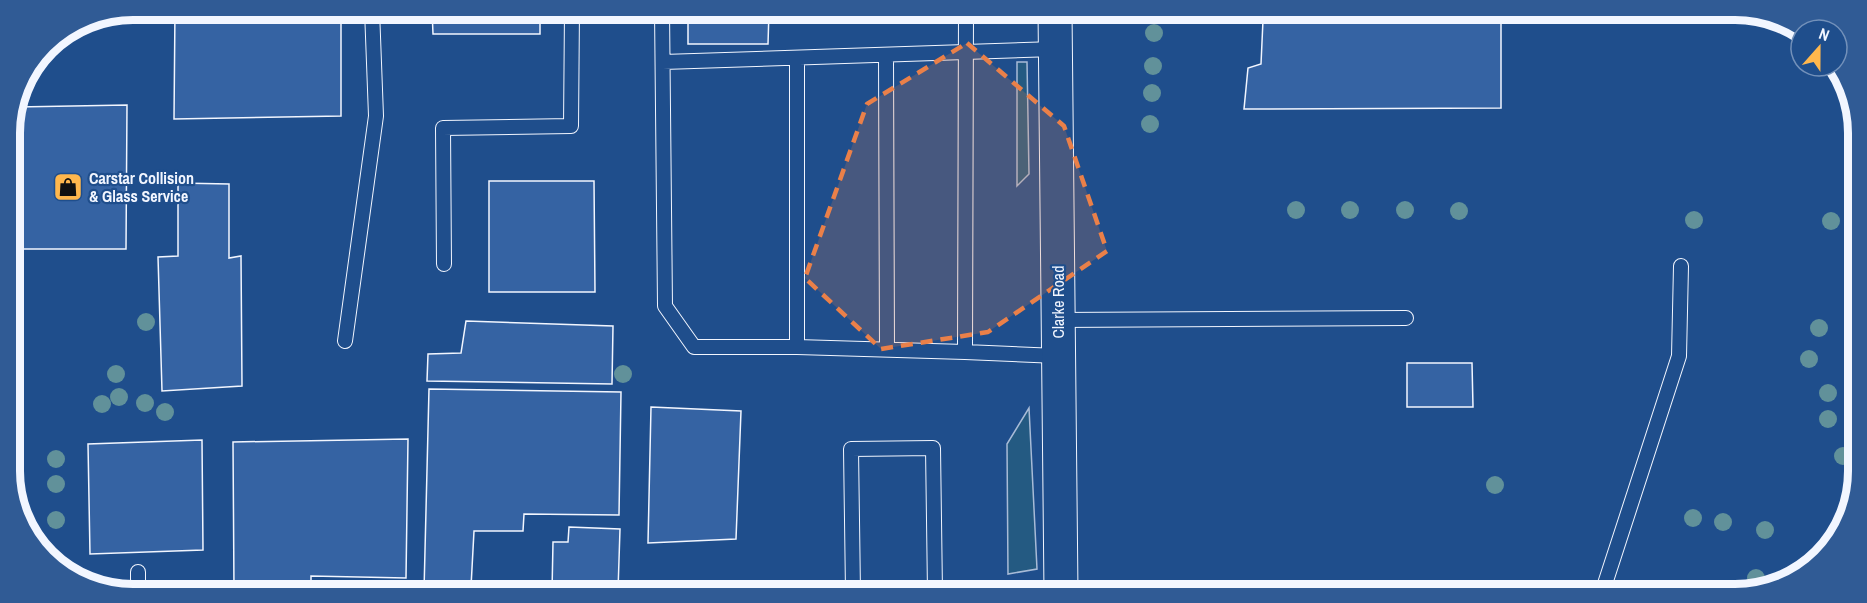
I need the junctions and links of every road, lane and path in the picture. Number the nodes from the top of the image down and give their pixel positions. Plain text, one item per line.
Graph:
1 (372, 20) edge
2 (572, 20) edge
3 (662, 20) edge
4 (966, 20) edge
5 (1055, 20) edge
6 (1055, 50) junction
7 (966, 53) junction
8 (886, 56) junction
9 (797, 58) junction
10 (663, 62) junction
11 (444, 264) dead end
12 (1681, 266) dead end
13 (1406, 318) dead end
14 (1058, 320) junction
15 (345, 340) dead end
16 (797, 347) junction
17 (887, 349) junction
18 (965, 352) junction
19 (1058, 356) junction
20 (138, 572) dead end
21 (1061, 583) edge
22 (1605, 583) edge
23 (138, 584) edge
24 (853, 584) edge
25 (935, 584) edge

1 - 15 lane
2 - 11 lane
3 - 10 lane
4 - 7 lane
5 - 6 main road, Clarke Road
6 - 7 lane
6 - 14 main road, Clarke Road
7 - 8 lane
7 - 18 lane
8 - 9 lane
8 - 17 lane
9 - 10 lane
9 - 16 lane
10 - 16 lane
12 - 22 lane
13 - 14 lane
14 - 19 main road, Clarke Road
16 - 17 lane
17 - 18 lane
18 - 19 lane
19 - 21 main road, Clarke Road
20 - 23 lane
24 - 25 lane

